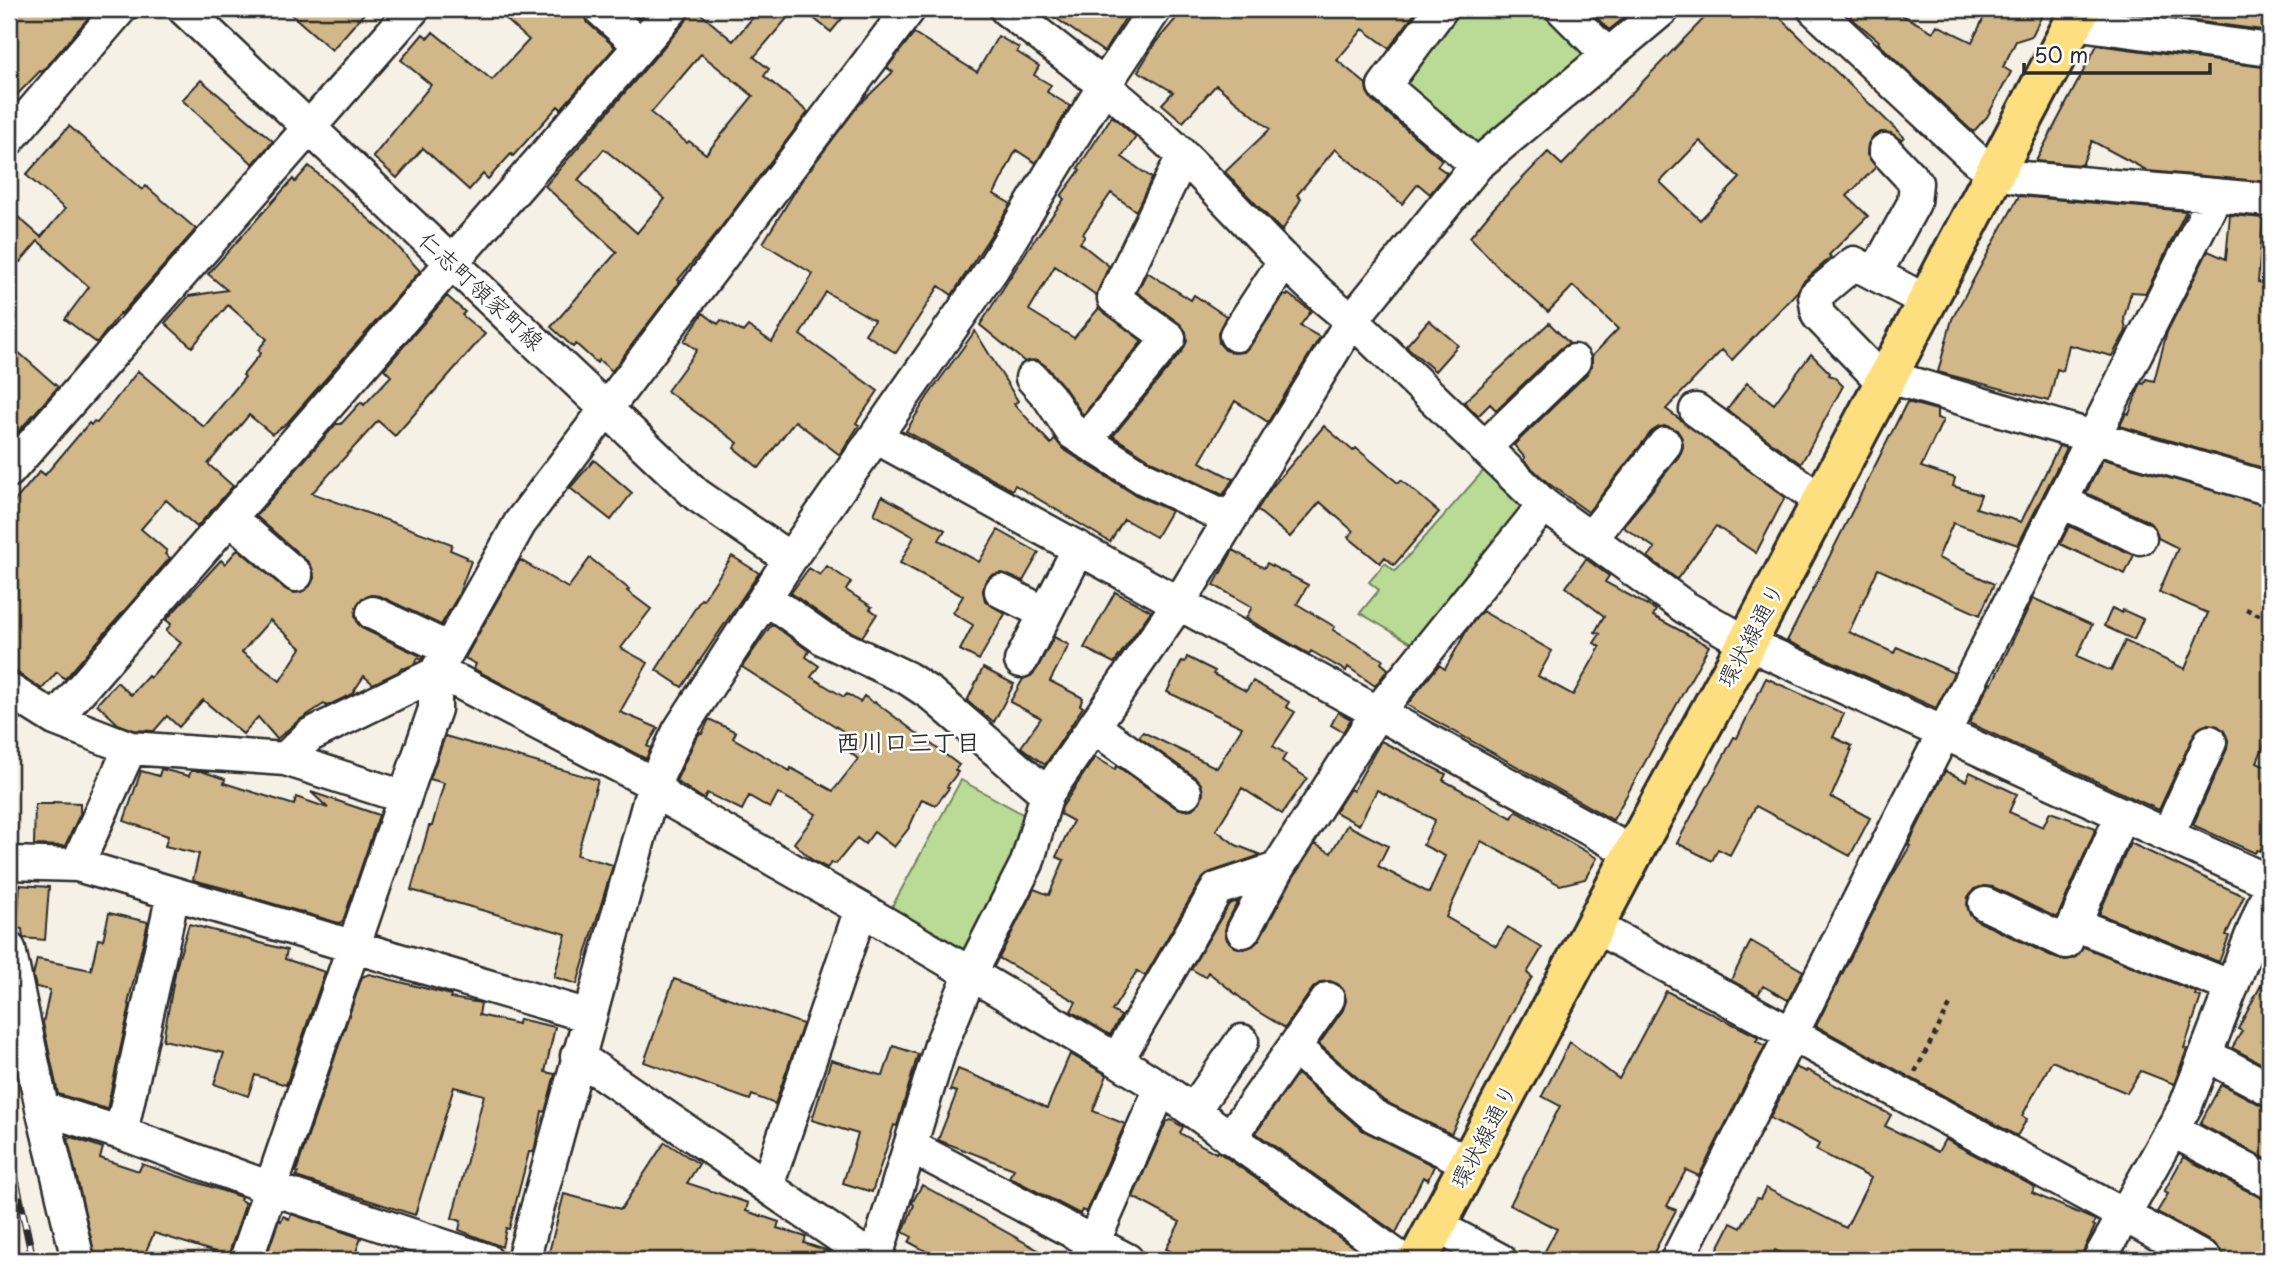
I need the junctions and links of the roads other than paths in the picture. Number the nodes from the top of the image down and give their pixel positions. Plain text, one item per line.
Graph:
1 (120, 9) edge
2 (184, 9) edge
3 (413, 9) edge
4 (600, 9) edge
5 (672, 9) edge
6 (909, 9) edge
7 (1006, 9) edge
8 (1154, 9) edge
9 (1441, 9) edge
10 (1562, 9) edge
11 (1663, 9) edge
12 (1825, 13) edge
13 (2077, 16) edge
14 (640, 45) junction
15 (2270, 50) edge
16 (1608, 55) junction
17 (1105, 84) junction
18 (309, 128) junction
19 (9, 139) edge
20 (1885, 150) dead end
21 (1183, 156) junction
22 (1477, 165) junction
23 (1996, 172) junction
24 (2216, 195) junction
25 (2270, 200) edge
26 (1285, 260) junction
27 (452, 263) junction
28 (1875, 274) junction
29 (1926, 301) junction
30 (1352, 320) junction
31 (1236, 335) dead end
32 (1574, 361) dead end
33 (1032, 378) dead end
34 (1884, 379) junction
35 (606, 409) junction
36 (1696, 410) dead end
37 (876, 437) junction
38 (2094, 438) junction
39 (1085, 441) junction
40 (1665, 444) dead end
41 (1484, 447) junction
42 (9, 471) edge
43 (2270, 489) edge
44 (1821, 501) junction
45 (2062, 502) junction
46 (1544, 505) junction
47 (230, 518) junction
48 (1230, 519) junction
49 (2140, 538) dead end
50 (1590, 539) junction
51 (1079, 548) junction
52 (790, 559) junction
53 (296, 575) dead end
54 (1001, 591) dead end
55 (766, 598) junction
56 (1179, 603) junction
57 (373, 613) dead end
58 (1045, 613) junction
59 (1747, 643) junction
60 (1021, 661) dead end
61 (442, 662) junction
62 (9, 690) edge
63 (1377, 713) junction
64 (55, 719) junction
65 (1094, 727) junction
66 (1945, 733) junction
67 (2210, 742) dead end
68 (130, 748) junction
69 (285, 759) junction
70 (654, 784) junction
71 (1185, 792) dead end
72 (1048, 794) junction
73 (404, 797) junction
74 (2122, 814) junction
75 (2168, 835) junction
76 (1633, 853) junction
77 (9, 863) edge
78 (77, 865) junction
79 (1277, 869) junction
80 (2270, 882) edge
81 (2270, 888) edge
82 (173, 894) junction
83 (1984, 904) dead end
84 (861, 909) junction
85 (2076, 921) junction
86 (1594, 926) junction
87 (1242, 931) dead end
88 (354, 946) junction
89 (9, 949) edge
90 (971, 973) junction
91 (2232, 986) junction
92 (1328, 999) dead end
93 (589, 1016) junction
94 (1793, 1034) junction
95 (1242, 1041) dead end
96 (1294, 1047) junction
97 (2206, 1055) junction
98 (577, 1056) junction
99 (1116, 1060) junction
100 (1161, 1088) junction
101 (2270, 1089) edge
102 (42, 1108) junction
103 (1193, 1111) junction
104 (2172, 1130) junction
105 (121, 1133) junction
106 (1230, 1138) junction
107 (910, 1146) junction
108 (1469, 1163) junction
109 (2270, 1182) edge
110 (767, 1186) junction
111 (270, 1188) junction
112 (2124, 1216) junction
113 (1437, 1226) junction
114 (1090, 1251) edge
115 (78, 1260) edge
116 (246, 1260) edge
117 (486, 1260) edge
118 (523, 1260) edge
119 (875, 1260) edge
120 (1127, 1260) edge
121 (1402, 1260) edge
122 (1418, 1260) edge
123 (1500, 1260) edge
124 (1677, 1260) edge
125 (2099, 1260) edge
126 (2206, 1260) edge

1 - 19 street
2 - 18 street, 仁志町領家町線
3 - 18 street
4 - 14 street
5 - 14 street
6 - 35 street
7 - 17 street
8 - 17 street
9 - 22 street
10 - 16 street
11 - 16 street
12 - 23 street
13 - 15 street
13 - 23 main road, 環状線通り
14 - 27 street
16 - 22 street
17 - 21 street
17 - 37 street
18 - 27 street, 仁志町領家町線
18 - 42 street
20 - 28 street
21 - 26 street
21 - 39 street
22 - 30 street
23 - 24 street
23 - 29 main road, 環状線通り
24 - 25 street
24 - 38 street
26 - 30 street
26 - 31 street
27 - 35 street, 仁志町領家町線
27 - 47 street
28 - 29 street
28 - 34 street
29 - 34 main road, 環状線通り
30 - 41 street
30 - 48 street
32 - 41 street
33 - 39 street
34 - 38 street
34 - 44 main road, 環状線通り
35 - 52 street, 仁志町領家町線
35 - 61 street
36 - 44 street
37 - 51 street
37 - 52 street
38 - 43 street
38 - 45 street
39 - 48 street
40 - 50 street
41 - 46 street
44 - 59 main road, 環状線通り
45 - 49 street
45 - 66 street
46 - 50 street
46 - 63 street
47 - 53 street
47 - 64 street
48 - 56 street
50 - 59 street
51 - 56 street
51 - 58 street
52 - 55 street
54 - 58 street
55 - 70 street
55 - 72 street
56 - 63 street
56 - 65 street
57 - 61 street
58 - 60 street
59 - 66 street
59 - 76 main road, 環状線通り
61 - 69 street
61 - 70 street
61 - 73 street
62 - 64 street
63 - 76 street
63 - 79 street
64 - 68 street
65 - 71 street
65 - 72 street
66 - 74 street
66 - 94 street
67 - 75 street
68 - 69 street
68 - 78 street
69 - 73 street
70 - 84 street
70 - 93 street
72 - 90 street
73 - 88 street
74 - 75 street
74 - 85 street
75 - 80 street
76 - 86 main road, 環状線通り
77 - 78 street
78 - 82 street
79 - 87 street
79 - 99 street
81 - 91 street
82 - 88 street
82 - 105 street
83 - 85 street
84 - 90 street
84 - 110 street
85 - 91 street
86 - 94 street
86 - 108 main road, 環状線通り
88 - 93 street
88 - 111 street
89 - 102 street
90 - 99 street
90 - 107 street
91 - 97 street
92 - 96 street
93 - 98 street
94 - 112 street
94 - 124 street
95 - 103 street
96 - 106 street
96 - 108 street
97 - 101 street
97 - 104 street
98 - 110 street
98 - 118 street
99 - 100 street
100 - 103 street
100 - 114 street
102 - 105 street
102 - 115 street
103 - 106 street
104 - 109 street
104 - 112 street
105 - 111 street
106 - 121 street
107 - 114 street
107 - 119 street
108 - 113 main road, 環状線通り
110 - 119 street
111 - 116 street
111 - 117 street
112 - 125 street
112 - 126 street
113 - 122 main road, 環状線通り
113 - 123 street
114 - 120 street

